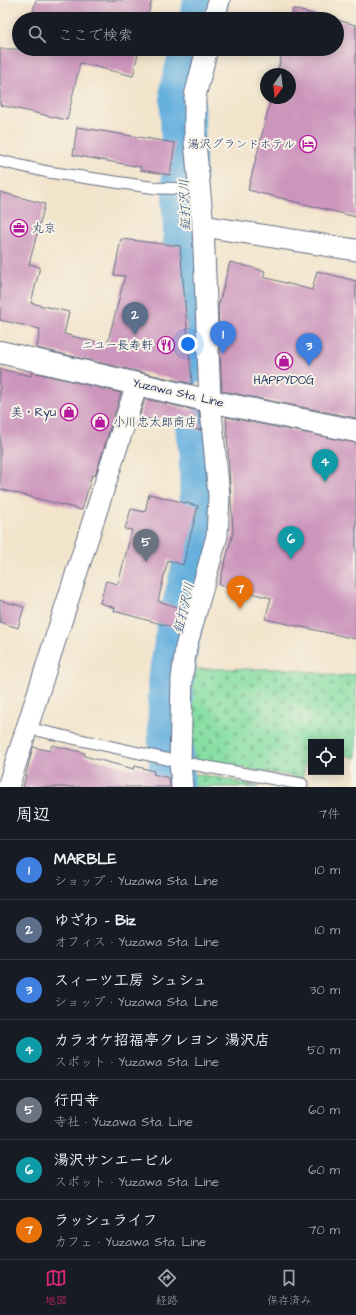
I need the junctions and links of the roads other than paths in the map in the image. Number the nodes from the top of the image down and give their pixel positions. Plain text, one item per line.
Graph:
1 (219, 0) edge
2 (216, 12) edge
3 (205, 56) edge
4 (0, 161) edge
5 (198, 189) junction
6 (203, 226) junction
7 (356, 250) edge
8 (0, 352) edge
9 (137, 384) junction
10 (210, 401) junction
11 (356, 431) edge
12 (27, 728) junction
13 (180, 762) junction
14 (302, 784) dead end
15 (8, 787) edge
16 (182, 787) edge

1 - 2 street
3 - 5 street
4 - 5 lane
5 - 6 street
6 - 7 street
6 - 10 street
8 - 9 main road, Yuzawa Sta. Line
9 - 10 main road, Yuzawa Sta. Line
9 - 12 street
10 - 11 main road, Yuzawa Sta. Line
10 - 13 street
12 - 13 lane
12 - 15 street
13 - 14 lane
13 - 16 street

